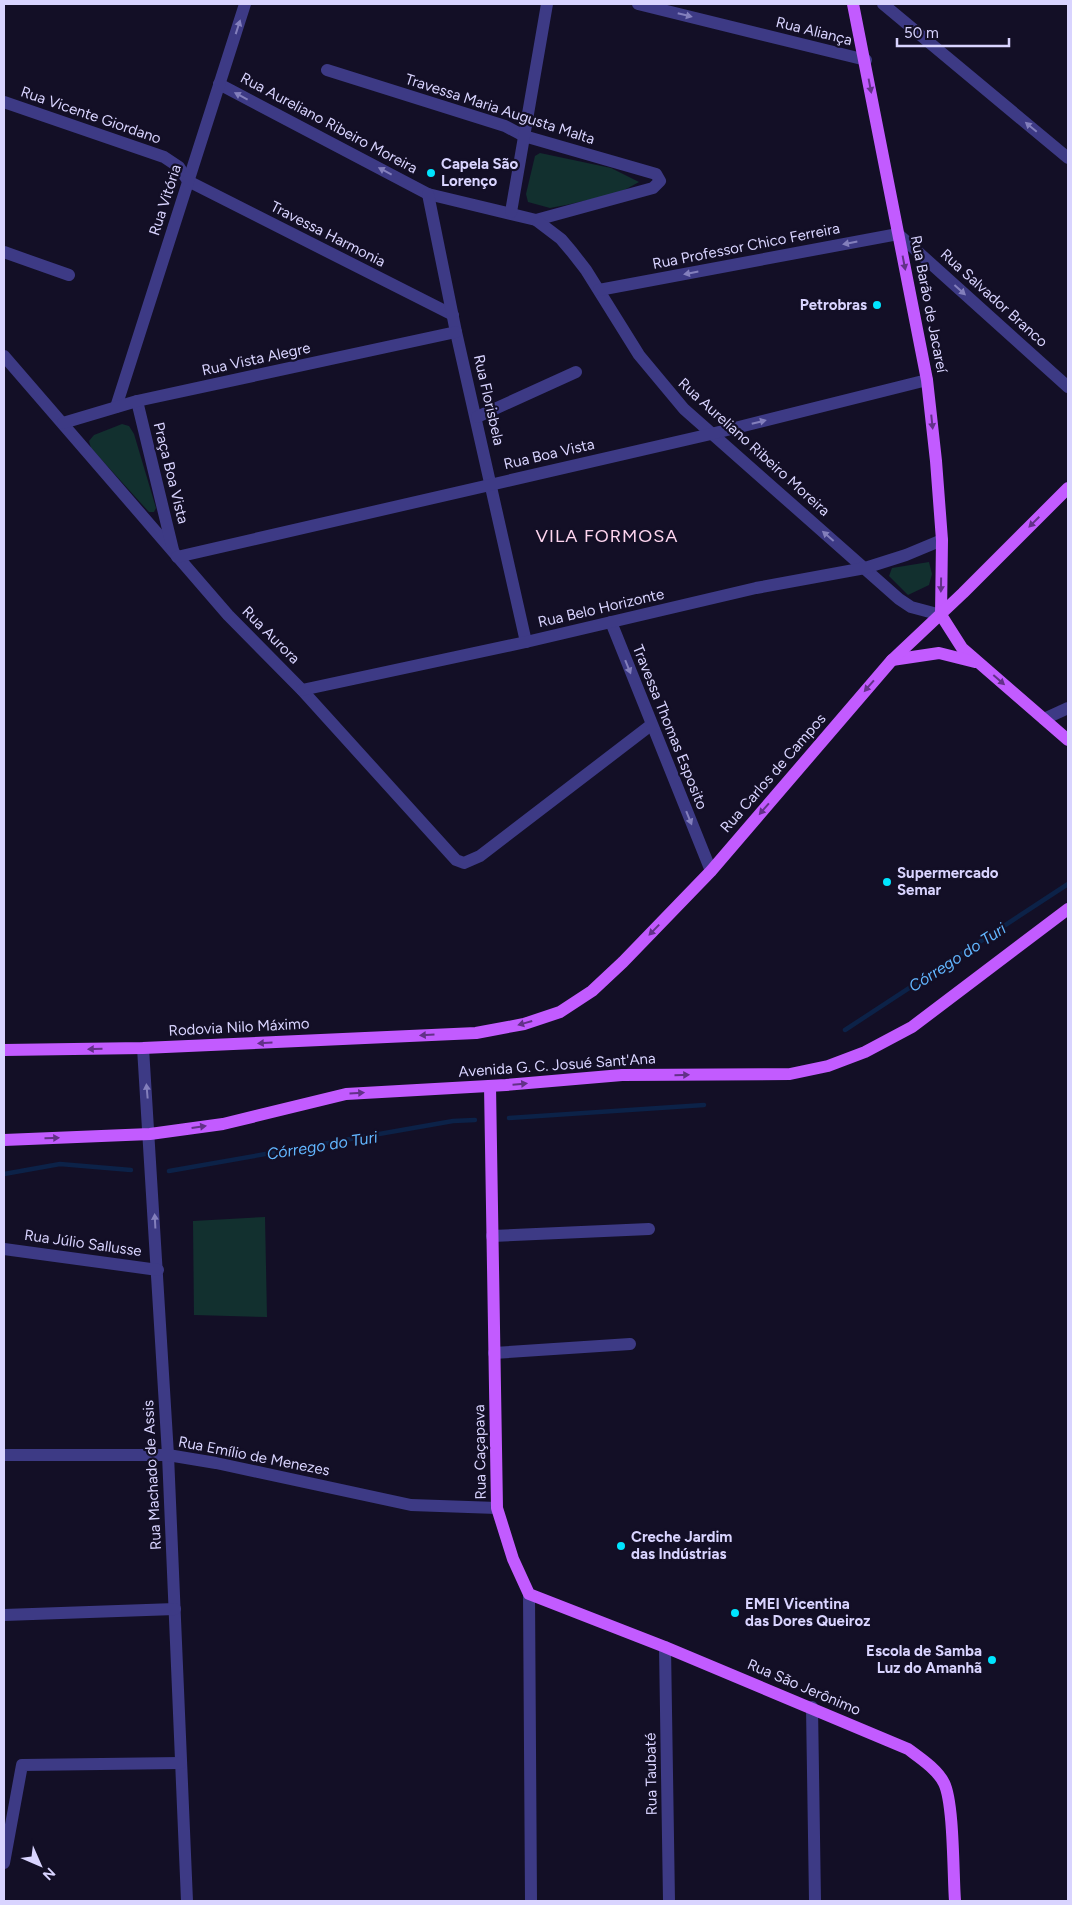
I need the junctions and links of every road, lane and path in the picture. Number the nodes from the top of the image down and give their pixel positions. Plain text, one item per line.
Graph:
1 (246, 4) edge
2 (547, 4) edge
3 (638, 4) edge
4 (853, 4) edge
5 (883, 4) edge
6 (866, 60) junction
7 (326, 70) dead end
8 (219, 84) junction
9 (4, 102) edge
10 (524, 136) junction
11 (1068, 158) edge
12 (188, 181) junction
13 (428, 194) junction
14 (511, 212) junction
15 (536, 220) junction
16 (898, 234) junction
17 (4, 252) edge
18 (70, 275) dead end
19 (599, 290) junction
20 (453, 315) junction
21 (456, 332) junction
22 (4, 356) edge
23 (576, 372) dead end
24 (927, 380) junction
25 (1068, 387) edge
26 (137, 401) junction
27 (116, 406) junction
28 (477, 417) junction
29 (63, 422) junction
30 (711, 434) junction
31 (491, 483) junction
32 (1068, 488) edge
33 (942, 540) junction
34 (175, 554) junction
35 (865, 568) junction
36 (941, 614) junction
37 (610, 622) junction
38 (526, 642) junction
39 (892, 660) junction
40 (980, 664) junction
41 (302, 690) junction
42 (1068, 708) edge
43 (1044, 719) junction
44 (651, 725) junction
45 (1068, 740) edge
46 (711, 871) junction
47 (1068, 909) edge
48 (476, 1033) joint
49 (144, 1048) junction
50 (4, 1050) edge
51 (490, 1086) junction
52 (150, 1134) junction
53 (4, 1140) edge
54 (649, 1229) dead end
55 (492, 1236) junction
56 (4, 1249) edge
57 (158, 1270) junction
58 (630, 1344) dead end
59 (494, 1353) junction
60 (4, 1455) edge
61 (168, 1455) junction
62 (497, 1508) junction
63 (529, 1594) junction
64 (175, 1608) junction
65 (4, 1615) edge
66 (665, 1647) junction
67 (812, 1707) junction
68 (181, 1763) junction
69 (4, 1863) edge
70 (187, 1901) edge
71 (531, 1901) edge
72 (669, 1901) edge
73 (815, 1901) edge
74 (954, 1901) edge

8 -> 1 street, Rua Vitória
2 - 10 street
3 -> 6 street, Rua Aliança
4 - 6 main road, Rua Barão de Jacareí
11 -> 5 street
6 -> 16 main road, Rua Barão de Jacareí
7 - 10 street, Travessa Maria Augusta Malta
8 - 12 street, Rua Vitória
13 -> 8 street, Rua Aureliano Ribeiro Moreira
9 - 12 street, Rua Vicente Giordano
10 - 14 street
10 - 15 street, Travessa Maria Augusta Malta
12 - 20 street, Travessa Harmonia
12 - 27 street, Rua Vitória
13 - 14 street, Rua Aureliano Ribeiro Moreira
13 - 20 street, Rua Florisbela
14 - 15 street, Rua Aureliano Ribeiro Moreira
15 - 19 street, Rua Aureliano Ribeiro Moreira
16 -> 19 street, Rua Professor Chico Ferreira
16 -> 24 main road, Rua Barão de Jacareí
16 -> 25 street, Rua Salvador Branco
17 - 18 street
19 - 30 street, Rua Aureliano Ribeiro Moreira
20 - 21 street, Rua Florisbela
21 - 26 street, Rua Vista Alegre
21 - 28 street, Rua Florisbela
22 - 29 street, Rua Aurora
23 - 28 street
30 -> 24 street, Rua Boa Vista
24 -> 33 main road, Rua Barão de Jacareí
26 - 27 street, Rua Vista Alegre
26 - 34 street, Praça Boa Vista
27 - 29 street, Rua Vista Alegre
28 - 31 street, Rua Florisbela
29 - 34 street, Rua Aurora
30 - 31 street, Rua Boa Vista
35 -> 30 street, Rua Aureliano Ribeiro Moreira
31 - 34 street, Rua Boa Vista
31 - 38 street, Rua Florisbela
32 -> 36 main road, Rua Carlos de Campos
33 - 35 street, Rua Belo Horizonte
33 -> 36 main road, Rua Barão de Jacareí
34 - 41 street, Rua Aurora
35 - 36 street, Rua Aureliano Ribeiro Moreira
35 - 37 street, Rua Belo Horizonte
36 - 39 main road, Rua Carlos de Campos
36 - 40 main road
37 - 38 street, Rua Belo Horizonte
37 -> 44 street, Travessa Thomas Esposito
38 - 41 street, Rua Belo Horizonte
39 - 40 main road
39 -> 46 main road, Rua Carlos de Campos
40 -> 43 main road
41 - 44 street, Rua Aurora
42 - 43 street
43 - 45 main road
44 -> 46 street, Travessa Thomas Esposito
46 -> 48 main road, Rua Carlos de Campos
51 -> 47 main road, Avenida G. C. Josué Sant'Ana
48 -> 49 main road, Rodovia Nilo Máximo
49 -> 50 main road, Rodovia Nilo Máximo
52 -> 49 street, Rua Machado de Assis
52 -> 51 main road, Avenida G. C. Josué Sant'Ana
51 - 55 main road, Rua Caçapava
53 -> 52 main road, Avenida G. C. Josué Sant'Ana
57 -> 52 street, Rua Machado de Assis
54 - 55 street
55 - 59 main road, Rua Caçapava
56 - 57 street, Rua Júlio Sallusse
57 - 61 street, Rua Machado de Assis
58 - 59 street
59 - 62 main road, Rua Caçapava
60 - 61 street, Rua Emílio de Menezes
61 - 62 street, Rua Emílio de Menezes
61 - 64 street, Rua Machado de Assis
62 - 63 main road, Rua Caçapava
63 - 66 main road, Rua São Jerônimo
63 - 71 street, Rua Caçapava
64 - 65 street
64 - 68 street, Rua Machado de Assis
66 - 67 main road, Rua São Jerônimo
66 - 72 street, Rua Taubaté
67 - 73 street
67 - 74 main road, Rua São Jerônimo
68 - 69 street
68 - 70 street, Rua Machado de Assis

